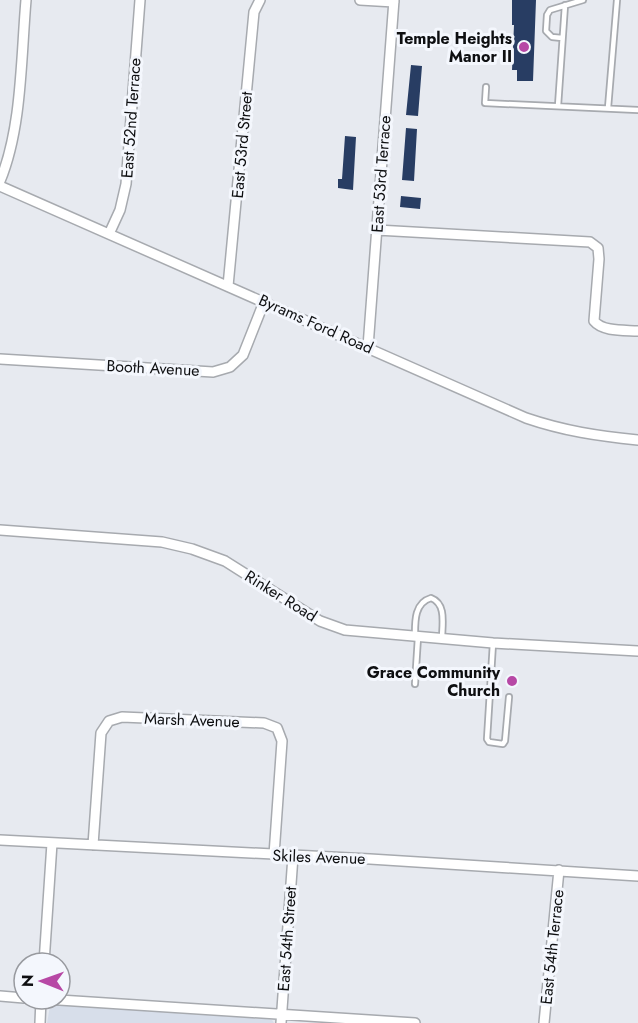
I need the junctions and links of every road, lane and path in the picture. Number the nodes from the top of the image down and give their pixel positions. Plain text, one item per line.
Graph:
1 (26, 0) edge
2 (140, 0) edge
3 (360, 0) edge
4 (583, 0) edge
5 (616, 0) edge
6 (394, 1) edge
7 (258, 2) edge
8 (565, 5) junction
9 (562, 38) junction
10 (486, 87) dead end
11 (558, 106) junction
12 (608, 108) junction
13 (638, 110) edge
14 (0, 181) edge
15 (0, 186) edge
16 (377, 230) junction
17 (109, 234) junction
18 (228, 286) junction
19 (264, 302) junction
20 (638, 331) edge
21 (368, 347) junction
22 (0, 359) edge
23 (638, 440) edge
24 (0, 530) edge
25 (416, 637) junction
26 (442, 639) junction
27 (493, 643) junction
28 (638, 651) edge
29 (415, 684) dead end
30 (509, 697) dead end
31 (0, 840) edge
32 (52, 843) junction
33 (93, 845) junction
34 (274, 855) junction
35 (293, 855) junction
36 (560, 870) junction
37 (638, 876) edge
38 (45, 951) edge
39 (72, 1001) edge
40 (281, 1019) edge
41 (415, 1023) edge
42 (544, 1023) edge

1 - 14 street
2 - 17 street, East 52nd Terrace
3 - 6 street
4 - 8 lane
5 - 12 lane
6 - 16 street, East 53rd Terrace
7 - 18 street, East 53rd Street
8 - 9 lane
8 - 9 lane
9 - 11 lane
10 - 11 lane
11 - 12 lane
12 - 13 lane
15 - 17 street, Byrams Ford Road
16 - 20 street
16 - 21 street, East 53rd Terrace
17 - 18 street, Byrams Ford Road
18 - 19 street, Byrams Ford Road
19 - 21 street, Byrams Ford Road
19 - 22 street, Booth Avenue
21 - 23 street, Byrams Ford Road
24 - 25 street, Rinker Road
25 - 26 street, Rinker Road
25 - 26 lane
25 - 29 lane
26 - 27 street, Rinker Road
27 - 28 street, Rinker Road
27 - 30 lane
31 - 32 street, Skiles Avenue
32 - 33 street, Skiles Avenue
32 - 38 street
33 - 34 street, Skiles Avenue
33 - 34 street, Marsh Avenue
34 - 35 street, Skiles Avenue
35 - 36 street, Skiles Avenue
35 - 40 street, East 54th Street
36 - 37 street, Skiles Avenue
36 - 42 street, East 54th Terrace
39 - 40 street
40 - 41 street

